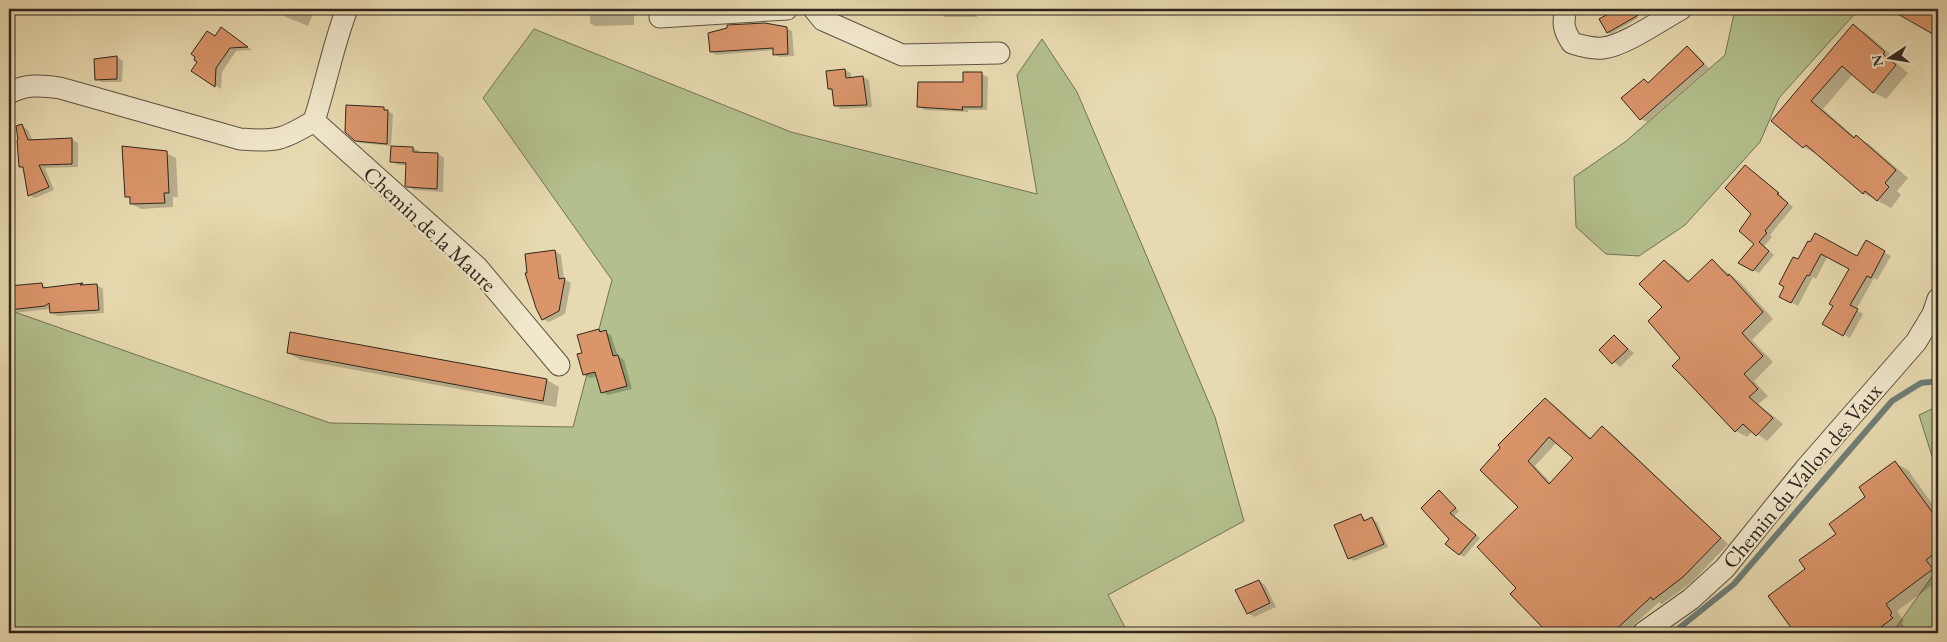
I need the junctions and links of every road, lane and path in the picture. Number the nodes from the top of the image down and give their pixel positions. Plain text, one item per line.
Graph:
1 (347, 9) edge
2 (787, 9) edge
3 (814, 9) edge
4 (1566, 9) edge
5 (1681, 9) edge
6 (660, 17) dead end
7 (999, 53) dead end
8 (9, 93) edge
9 (314, 121) junction
10 (1938, 299) edge
11 (559, 365) dead end
12 (1644, 633) edge

1 - 9 street
2 - 6 street
3 - 7 street
4 - 5 street
8 - 9 street
9 - 11 street, Chemin de la Maure
10 - 12 street, Chemin du Vallon des Vaux

